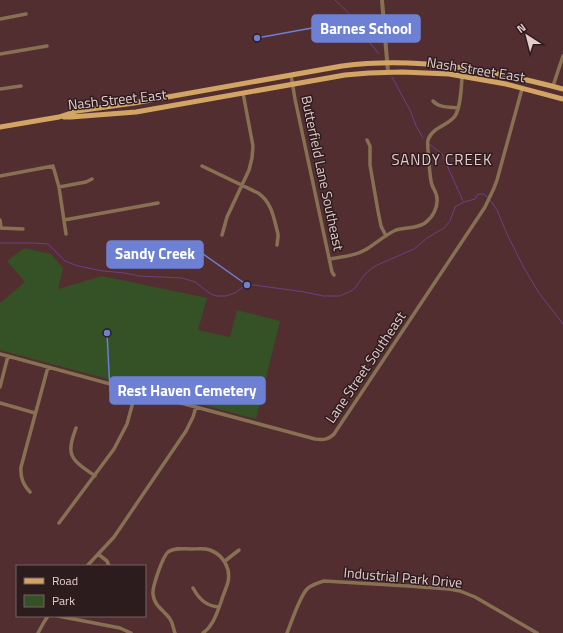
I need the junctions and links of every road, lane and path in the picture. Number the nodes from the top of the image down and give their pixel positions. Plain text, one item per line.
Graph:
1 (382, 0) edge
2 (26, 14) dead end
3 (0, 19) edge
4 (47, 46) dead end
5 (0, 54) edge
6 (563, 56) edge
7 (387, 62) junction
8 (463, 68) junction
9 (388, 72) junction
10 (291, 75) junction
11 (462, 76) junction
12 (293, 84) junction
13 (21, 86) dead end
14 (553, 86) junction
15 (522, 88) junction
16 (0, 89) edge
17 (563, 89) edge
18 (242, 93) junction
19 (563, 99) edge
20 (433, 101) dead end
21 (458, 108) junction
22 (59, 117) junction
23 (0, 127) edge
24 (367, 140) dead end
25 (202, 166) dead end
26 (0, 175) edge
27 (92, 179) dead end
28 (242, 185) junction
29 (59, 187) junction
30 (158, 203) dead end
31 (0, 220) edge
32 (64, 220) junction
33 (1, 228) edge
34 (23, 229) dead end
35 (66, 234) dead end
36 (222, 235) dead end
37 (386, 236) junction
38 (277, 244) dead end
39 (330, 259) junction
40 (334, 275) dead end
41 (0, 354) edge
42 (8, 356) junction
43 (48, 367) junction
44 (0, 387) edge
45 (136, 391) junction
46 (0, 404) edge
47 (196, 407) junction
48 (35, 413) junction
49 (76, 428) dead end
50 (95, 476) junction
51 (30, 492) dead end
52 (59, 523) dead end
53 (240, 550) dead end
54 (98, 554) junction
55 (225, 561) junction
56 (88, 565) edge
57 (108, 565) edge
58 (193, 588) dead end
59 (219, 607) junction
60 (47, 617) edge
61 (63, 617) edge
62 (38, 633) edge
63 (131, 633) edge
64 (175, 633) edge
65 (203, 633) edge
66 (287, 633) edge
67 (537, 633) edge

1 - 7 street
2 - 3 street
4 - 5 street
6 - 14 street
7 - 8 main road, Nash Street East
7 - 9 street
7 - 10 main road, Nash Street East
8 - 11 street
8 - 14 main road, Nash Street East
9 - 11 main road, Nash Street East
9 - 12 main road, Nash Street East
10 - 12 street, Butterfield Lane Southeast
10 - 22 main road, Nash Street East
11 - 15 main road, Nash Street East
11 - 21 street
12 - 18 main road, Nash Street East
12 - 39 street, Butterfield Lane Southeast
13 - 16 street
14 - 17 main road, Nash Street East
15 - 19 main road, Nash Street East
15 - 47 street, Lane Street Southeast
18 - 22 main road, Nash Street East
18 - 28 street
20 - 21 street
21 - 37 street
22 - 23 main road
24 - 37 street
25 - 28 street
26 - 29 street
27 - 29 street
28 - 36 street
28 - 38 street
29 - 32 street
30 - 32 street
31 - 33 street
32 - 35 street
33 - 34 street
37 - 39 street
39 - 40 street, Butterfield Lane Southeast
41 - 42 street, Lane Street Southeast
42 - 43 street, Lane Street Southeast
42 - 44 street
43 - 45 street, Lane Street Southeast
43 - 48 street
45 - 47 street, Lane Street Southeast
45 - 50 street
46 - 48 street
47 - 54 street
48 - 51 street
49 - 50 street
50 - 52 street
53 - 55 street
54 - 56 street
54 - 57 street
55 - 59 street
55 - 64 street
58 - 59 street
59 - 65 street
60 - 62 street
61 - 63 street
66 - 67 street, Industrial Park Drive

